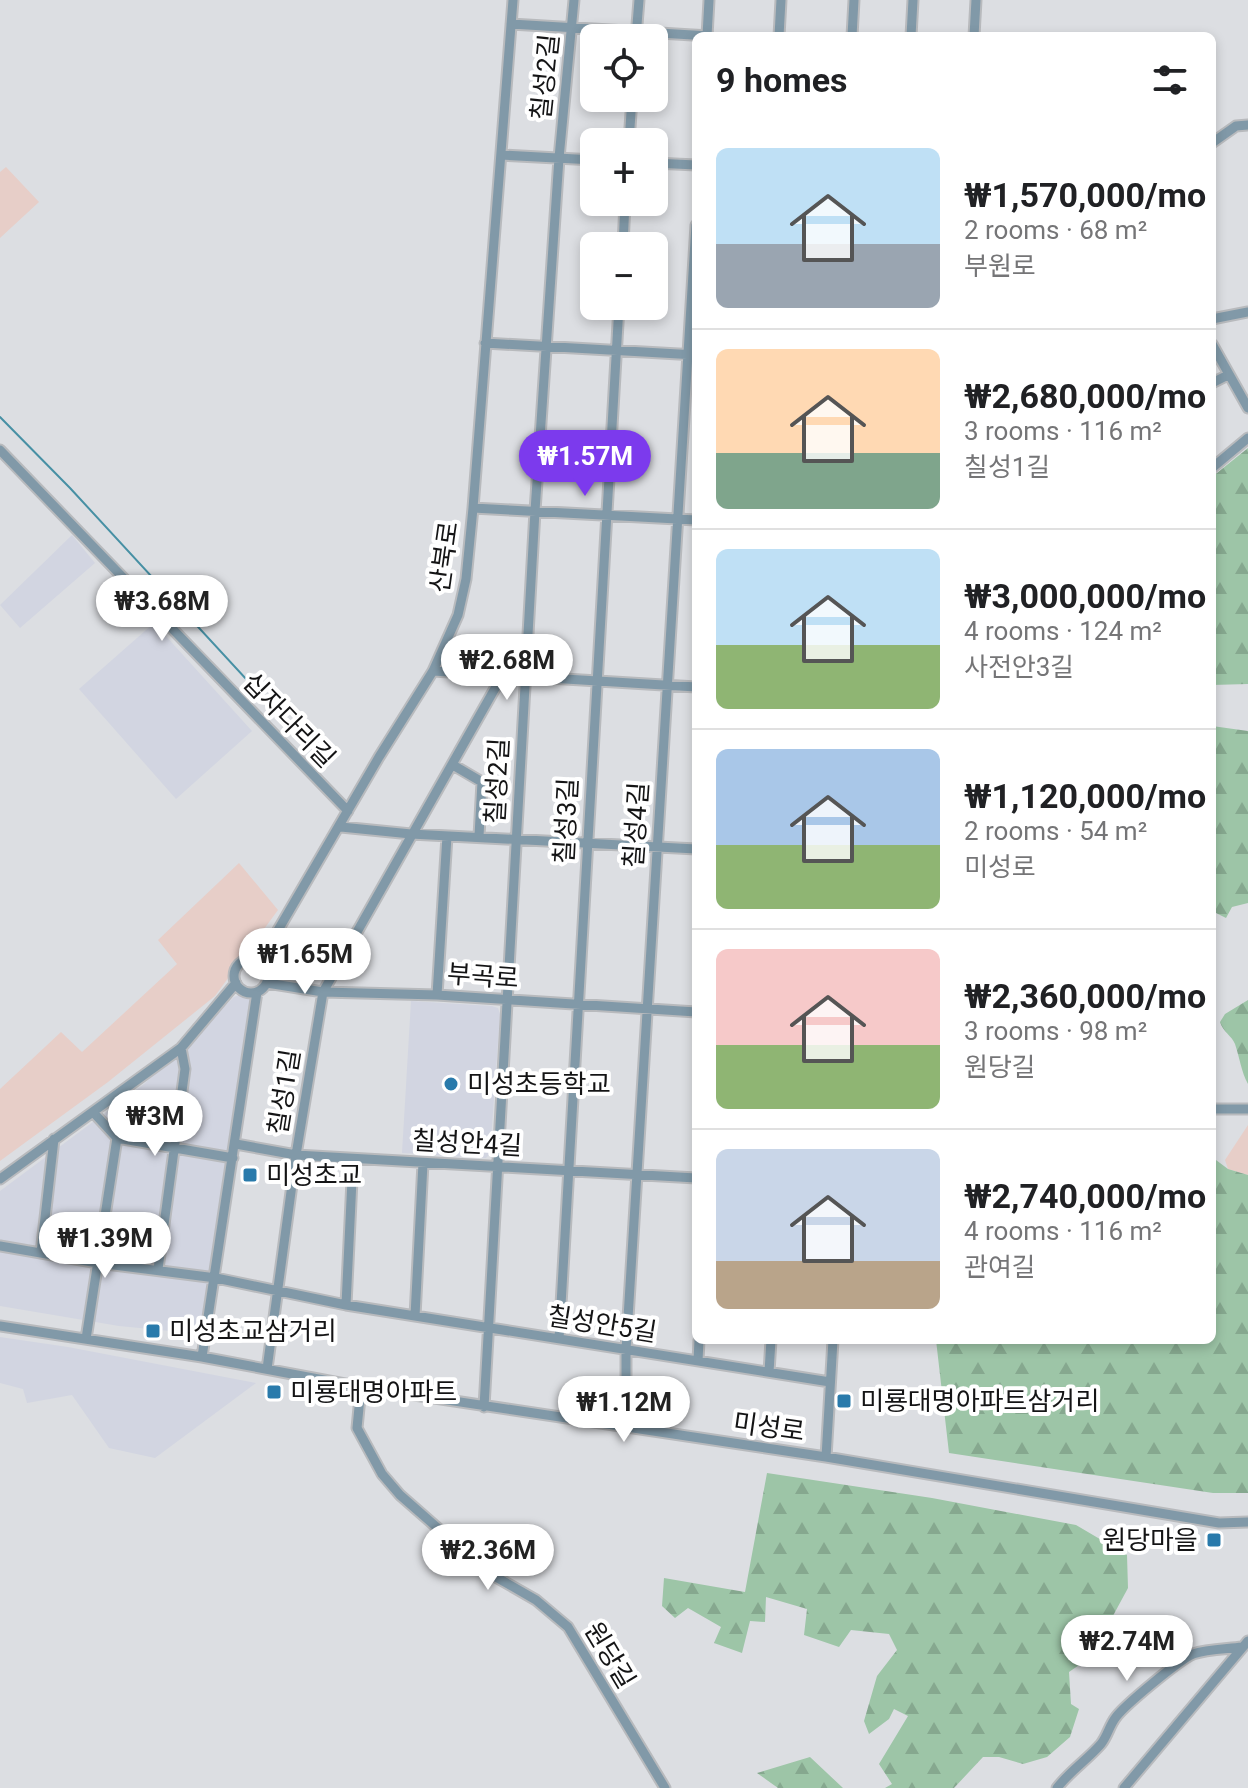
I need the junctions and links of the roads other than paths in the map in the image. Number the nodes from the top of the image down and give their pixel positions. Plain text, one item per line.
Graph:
1 (513, 0) edge
2 (574, 0) edge
3 (639, 0) edge
4 (709, 0) edge
5 (781, 0) edge
6 (854, 0) edge
7 (913, 0) edge
8 (976, 0) edge
9 (511, 24) junction
10 (637, 24) edge
11 (573, 29) junction
12 (580, 30) edge
13 (707, 32) edge
14 (779, 32) edge
15 (852, 32) edge
16 (911, 32) edge
17 (974, 32) edge
18 (668, 35) edge
19 (692, 36) edge
20 (1248, 125) edge
21 (1216, 140) edge
22 (501, 155) junction
23 (559, 158) junction
24 (580, 159) edge
25 (668, 164) edge
26 (692, 165) edge
27 (1248, 312) edge
28 (1216, 318) edge
29 (618, 320) edge
30 (485, 343) junction
31 (546, 346) junction
32 (616, 350) junction
33 (1216, 352) edge
34 (692, 354) edge
35 (1228, 375) junction
36 (1216, 381) edge
37 (1248, 408) edge
38 (1248, 438) edge
39 (0, 450) edge
40 (1216, 465) edge
41 (473, 508) junction
42 (535, 511) junction
43 (607, 515) junction
44 (677, 519) junction
45 (692, 520) edge
46 (433, 671) junction
47 (502, 676) junction
48 (526, 676) junction
49 (595, 681) junction
50 (668, 686) junction
51 (692, 687) edge
52 (453, 765) junction
53 (348, 811) junction
54 (341, 827) junction
55 (411, 834) junction
56 (447, 836) junction
57 (479, 836) junction
58 (516, 838) junction
59 (587, 842) junction
60 (656, 846) junction
61 (692, 849) edge
62 (260, 961) junction
63 (236, 983) junction
64 (267, 983) junction
65 (257, 992) junction
66 (323, 992) junction
67 (437, 995) junction
68 (507, 1000) junction
69 (577, 1005) junction
70 (648, 1009) junction
71 (692, 1012) edge
72 (181, 1048) junction
73 (1216, 1109) edge
74 (1248, 1109) edge
75 (93, 1112) junction
76 (117, 1138) junction
77 (54, 1139) junction
78 (236, 1144) junction
79 (173, 1147) junction
80 (296, 1155) junction
81 (233, 1158) junction
82 (353, 1159) junction
83 (423, 1163) junction
84 (497, 1167) junction
85 (568, 1171) junction
86 (638, 1175) junction
87 (692, 1178) edge
88 (0, 1179) edge
89 (0, 1246) edge
90 (41, 1253) junction
91 (98, 1263) junction
92 (158, 1269) junction
93 (216, 1278) junction
94 (279, 1290) junction
95 (346, 1305) junction
96 (415, 1316) junction
97 (0, 1326) edge
98 (488, 1328) junction
99 (86, 1339) junction
100 (559, 1339) junction
101 (699, 1344) edge
102 (771, 1344) edge
103 (833, 1344) edge
104 (626, 1350) junction
105 (202, 1357) junction
106 (698, 1361) junction
107 (267, 1369) junction
108 (769, 1372) junction
109 (830, 1382) junction
110 (361, 1387) junction
111 (484, 1407) junction
112 (626, 1428) junction
113 (826, 1457) junction
114 (1248, 1522) edge
115 (1245, 1644) edge
116 (665, 1788) edge
117 (1057, 1788) edge
118 (1124, 1788) edge

1 - 9 street, 산북로
2 - 11 street, 칠성2길
3 - 10 street
4 - 13 street
5 - 14 street
6 - 15 street
7 - 16 street
8 - 17 street
9 - 11 street
9 - 22 street, 산북로
11 - 12 street
11 - 23 street, 칠성2길
18 - 19 street
20 - 21 street
22 - 23 street, 칠성2길
22 - 30 street, 산북로
23 - 24 street, 칠성2길
23 - 31 street, 칠성2길
25 - 26 street
27 - 28 street
29 - 32 street, 칠성3길
30 - 31 street
30 - 41 street, 산북로
31 - 32 street
31 - 42 street, 칠성2길
32 - 34 street
32 - 43 street, 칠성3길
33 - 35 street
34 - 44 street, 칠성4길
35 - 36 street
35 - 37 street
38 - 40 street
39 - 53 street, 십자다리길
41 - 42 street
41 - 46 street, 산북로
42 - 43 street
42 - 48 street, 칠성2길
43 - 44 street
43 - 49 street, 칠성3길
44 - 45 street
44 - 50 street, 칠성4길
46 - 47 street
46 - 53 street, 산북로
47 - 48 street
47 - 52 street, 칠성1길
48 - 49 street
48 - 58 street, 칠성2길
49 - 50 street
49 - 59 street, 칠성3길
50 - 51 street
50 - 60 street, 칠성4길
52 - 55 street, 칠성1길
52 - 57 street
53 - 54 street, 산북로
54 - 55 street
54 - 62 street, 산북로
55 - 56 street
55 - 66 street, 칠성1길
56 - 57 street
56 - 67 street
57 - 58 street
58 - 59 street
58 - 68 street, 칠성2길
59 - 60 street
59 - 69 street, 칠성3길
60 - 61 street
60 - 70 street, 칠성4길
62 - 63 street
62 - 64 street
63 - 65 street
63 - 72 street
64 - 65 street
64 - 66 street, 부곡로
65 - 78 street
66 - 67 street, 부곡로
66 - 80 street, 칠성1길
67 - 68 street, 부곡로
68 - 69 street, 부곡로
68 - 84 street, 칠성2길
69 - 70 street, 부곡로
69 - 85 street, 칠성3길
70 - 71 street, 부곡로
70 - 86 street, 칠성4길
72 - 75 street
72 - 79 street
73 - 74 street
75 - 76 street
75 - 77 street
76 - 79 street
76 - 91 street
77 - 88 street
77 - 90 street
78 - 80 street, 칠성안4길
78 - 81 street
79 - 81 street
79 - 92 street
80 - 82 street, 칠성안4길
80 - 94 street, 칠성1길
81 - 93 street
82 - 83 street, 칠성안4길
82 - 95 street
83 - 84 street, 칠성안4길
83 - 96 street
84 - 85 street, 칠성안4길
84 - 98 street, 칠성2길
85 - 86 street, 칠성안4길
85 - 100 street, 칠성3길
86 - 87 street, 칠성안4길
86 - 104 street, 칠성4길
89 - 90 street, 칠성안5길
90 - 91 street, 칠성안5길
91 - 92 street, 칠성안5길
91 - 99 street
92 - 93 street, 칠성안5길
93 - 94 street, 칠성안5길
93 - 105 street
94 - 95 street, 칠성안5길
94 - 107 street, 칠성1길
95 - 96 street, 칠성안5길
96 - 98 street, 칠성안5길
97 - 99 street, 미성로
98 - 100 street, 칠성안5길
98 - 111 street, 칠성2길
99 - 105 street, 미성로
100 - 104 street, 칠성안5길
101 - 106 street
102 - 108 street
103 - 109 street
104 - 106 street, 칠성안5길
104 - 112 street, 칠성4길
105 - 107 street, 미성로
106 - 108 street, 칠성안5길
107 - 110 street, 미성로
108 - 109 street, 칠성안5길
109 - 113 street
110 - 111 street, 미성로
110 - 116 street, 원당길
111 - 112 street, 미성로
112 - 113 street, 미성로
113 - 114 street, 미성로
115 - 117 street
115 - 118 street

